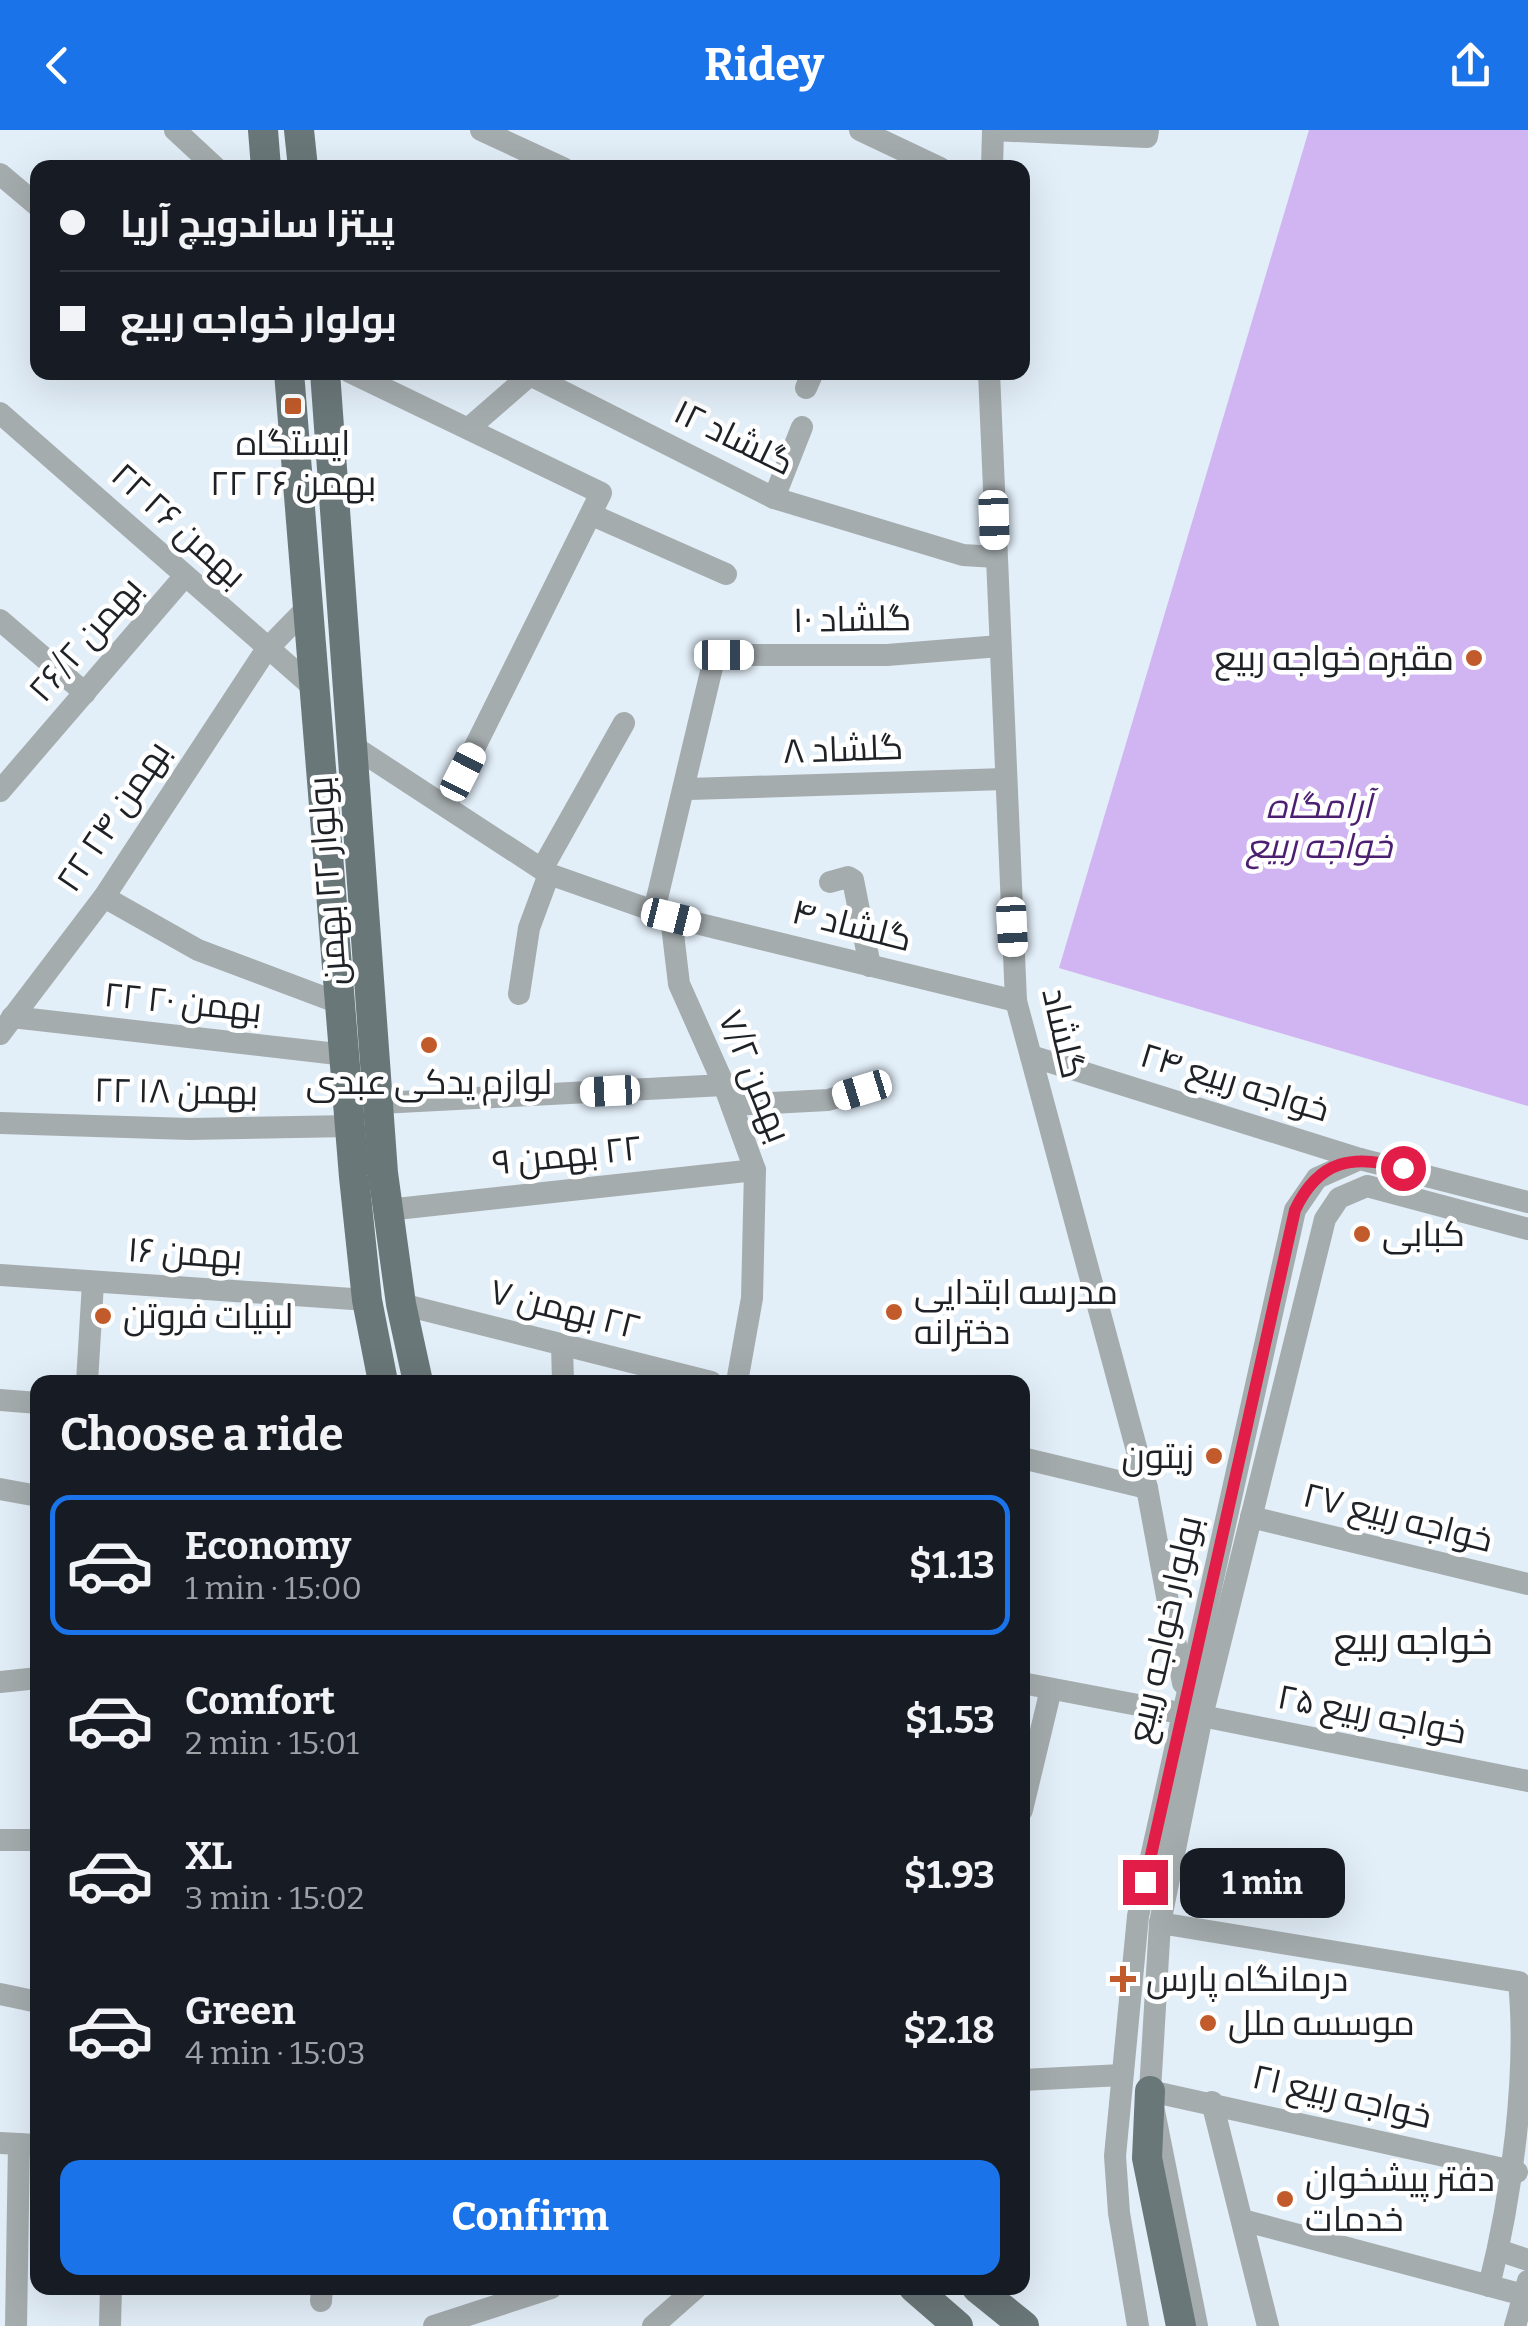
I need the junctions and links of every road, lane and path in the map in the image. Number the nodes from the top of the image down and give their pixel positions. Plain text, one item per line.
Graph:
1 (175, 130) edge
2 (263, 130) edge
3 (300, 130) edge
4 (481, 130) edge
5 (860, 130) edge
6 (993, 130) edge
7 (1148, 130) edge
8 (193, 139) edge
9 (210, 160) edge
10 (265, 160) edge
11 (302, 160) edge
12 (545, 160) edge
13 (923, 160) edge
14 (992, 160) edge
15 (0, 174) edge
16 (30, 199) edge
17 (290, 380) edge
18 (326, 380) edge
19 (367, 380) edge
20 (524, 380) edge
21 (540, 380) edge
22 (989, 380) edge
23 (0, 413) edge
24 (802, 427) dead end
25 (469, 428) junction
26 (774, 498) junction
27 (596, 504) junction
28 (996, 558) junction
29 (726, 574) dead end
30 (184, 577) junction
31 (308, 608) junction
32 (0, 620) edge
33 (1000, 646) junction
34 (266, 650) junction
35 (314, 688) junction
36 (85, 693) junction
37 (624, 723) dead end
38 (356, 748) junction
39 (1005, 779) junction
40 (685, 784) junction
41 (0, 791) edge
42 (446, 805) junction
43 (546, 871) junction
44 (830, 882) dead end
45 (104, 897) junction
46 (663, 914) junction
47 (870, 966) junction
48 (519, 994) dead end
49 (1016, 1002) junction
50 (339, 1003) junction
51 (6, 1026) edge
52 (346, 1055) junction
53 (1031, 1056) junction
54 (862, 1090) dead end
55 (728, 1095) junction
56 (380, 1103) junction
57 (0, 1123) edge
58 (351, 1126) junction
59 (1360, 1159) junction
60 (755, 1170) junction
61 (1528, 1202) edge
62 (387, 1210) junction
63 (1528, 1229) edge
64 (0, 1274) edge
65 (93, 1283) junction
66 (367, 1300) junction
67 (401, 1304) junction
68 (562, 1344) junction
69 (87, 1375) edge
70 (383, 1375) edge
71 (416, 1375) edge
72 (563, 1375) edge
73 (684, 1375) edge
74 (738, 1375) edge
75 (0, 1400) edge
76 (30, 1402) edge
77 (1030, 1460) edge
78 (1146, 1488) junction
79 (0, 1489) edge
80 (30, 1495) edge
81 (1251, 1517) junction
82 (1528, 1584) edge
83 (30, 1679) edge
84 (0, 1682) edge
85 (1030, 1684) edge
86 (1051, 1688) junction
87 (1189, 1708) junction
88 (1030, 1776) edge
89 (1528, 1781) edge
90 (0, 1840) edge
91 (30, 1840) edge
92 (1160, 1923) junction
93 (0, 1994) edge
94 (30, 2000) edge
95 (1528, 2011) edge
96 (1122, 2075) junction
97 (1030, 2080) edge
98 (1150, 2091) junction
99 (1212, 2102) junction
100 (1525, 2142) edge
101 (19, 2144) edge
102 (1517, 2172) junction
103 (1242, 2220) junction
104 (1498, 2250) junction
105 (1528, 2260) edge
106 (1489, 2286) junction
107 (1526, 2287) edge
108 (111, 2295) edge
109 (529, 2295) edge
110 (688, 2295) edge
111 (922, 2295) edge
112 (985, 2295) edge
113 (16, 2326) edge
114 (110, 2326) edge
115 (434, 2326) edge
116 (654, 2326) edge
117 (958, 2326) edge
118 (1024, 2326) edge
119 (1138, 2326) edge
120 (1181, 2326) edge
121 (1198, 2326) edge
122 (1268, 2326) edge
123 (1515, 2326) edge

1 - 8 street
2 - 10 main road
3 - 11 main road
4 - 12 street
5 - 13 street
6 - 7 street
6 - 14 street
8 - 9 street
15 - 16 street
17 - 31 main road, بولوار ۲۲ بهمن
18 - 38 main road, بولوار ۲۲ بهمن
19 - 25 street
20 - 25 street, گلشاد ۱۲
21 - 26 street, گلشاد ۱۲
22 - 28 street, گلشاد
23 - 30 street, ۲۲ بهمن ۲۶
24 - 26 street
25 - 27 street
26 - 28 street, گلشاد ۱۲
27 - 29 street
27 - 42 street
28 - 33 street, گلشاد
30 - 34 street, ۲۲ بهمن ۲۶
30 - 36 street, بهمن ۲۶/۲
31 - 34 street
31 - 35 main road, بولوار ۲۲ بهمن
32 - 36 street
33 - 39 street, گلشاد
33 - 40 street, گلشاد ۱۰
34 - 35 street, ۲۲ بهمن ۲۶
34 - 45 street, ۲۲ بهمن ۲۴
35 - 50 main road, بولوار ۲۲ بهمن
36 - 41 street, بهمن ۲۶/۲
37 - 43 street
38 - 42 street, گلشاد ۴
38 - 56 main road, بولوار ۲۲ بهمن
39 - 40 street, گلشاد ۸
39 - 49 street, گلشاد
40 - 46 street
42 - 43 street, گلشاد ۴
43 - 46 street, گلشاد ۴
43 - 48 street
44 - 47 street
45 - 50 street
45 - 51 street, ۲۲ بهمن ۲۴
46 - 47 street, گلشاد ۴
46 - 55 street, بهمن ۷/۲
47 - 49 street, گلشاد ۴
49 - 53 street, گلشاد
50 - 52 main road, بولوار ۲۲ بهمن
51 - 52 street, ۲۲ بهمن ۲۰
52 - 58 main road, بولوار ۲۲ بهمن
53 - 59 street, خواجه ربیع ۲۴
53 - 78 street, گلشاد
54 - 55 street
55 - 56 street
55 - 60 street, بهمن ۷/۲
56 - 62 main road, بولوار ۲۲ بهمن
57 - 58 street, ۲۲ بهمن ۱۸
58 - 66 main road, بولوار ۲۲ بهمن
59 - 61 street
59 - 87 street, بولوار خواجه ربیع
60 - 62 street, ٢٢ بهمن ۹
60 - 74 street, بهمن ۷/۲
62 - 67 main road, بولوار ۲۲ بهمن
63 - 81 street, بولوار خواجه ربیع
64 - 65 street, بهمن ۱۶
65 - 66 street, بهمن ۱۶
65 - 69 street
66 - 70 main road, بولوار ۲۲ بهمن
67 - 68 street, ٢٢ بهمن ٧
67 - 71 main road, بولوار ۲۲ بهمن
68 - 72 street
68 - 73 street, ٢٢ بهمن ٧
75 - 76 street
77 - 78 street
78 - 87 street, گلشاد
79 - 80 street
81 - 82 street, خواجه ربیع ۲۷
81 - 87 street, بولوار خواجه ربیع
83 - 84 street
85 - 86 street, خواجه ربیع ۲۵
86 - 87 street, خواجه ربیع ۲۵
86 - 88 street
87 - 89 street, خواجه ربیع ۲۵
87 - 92 street, بولوار خواجه ربیع
87 - 96 street, بولوار خواجه ربیع
90 - 91 street
92 - 95 street
92 - 98 street, بولوار خواجه ربیع
93 - 94 street
95 - 100 street
96 - 97 street
96 - 119 street, بولوار خواجه ربیع
98 - 99 street, خواجه ربیع ۲۱
98 - 120 main road
98 - 121 street, بولوار خواجه ربیع
99 - 102 street, خواجه ربیع ۲۱
99 - 103 street
100 - 102 street
101 - 113 street
102 - 104 street
103 - 106 street
103 - 122 street
104 - 105 street
104 - 106 street
106 - 107 street
107 - 123 street
108 - 114 street
109 - 115 street
110 - 116 street
111 - 117 main road
112 - 118 main road

